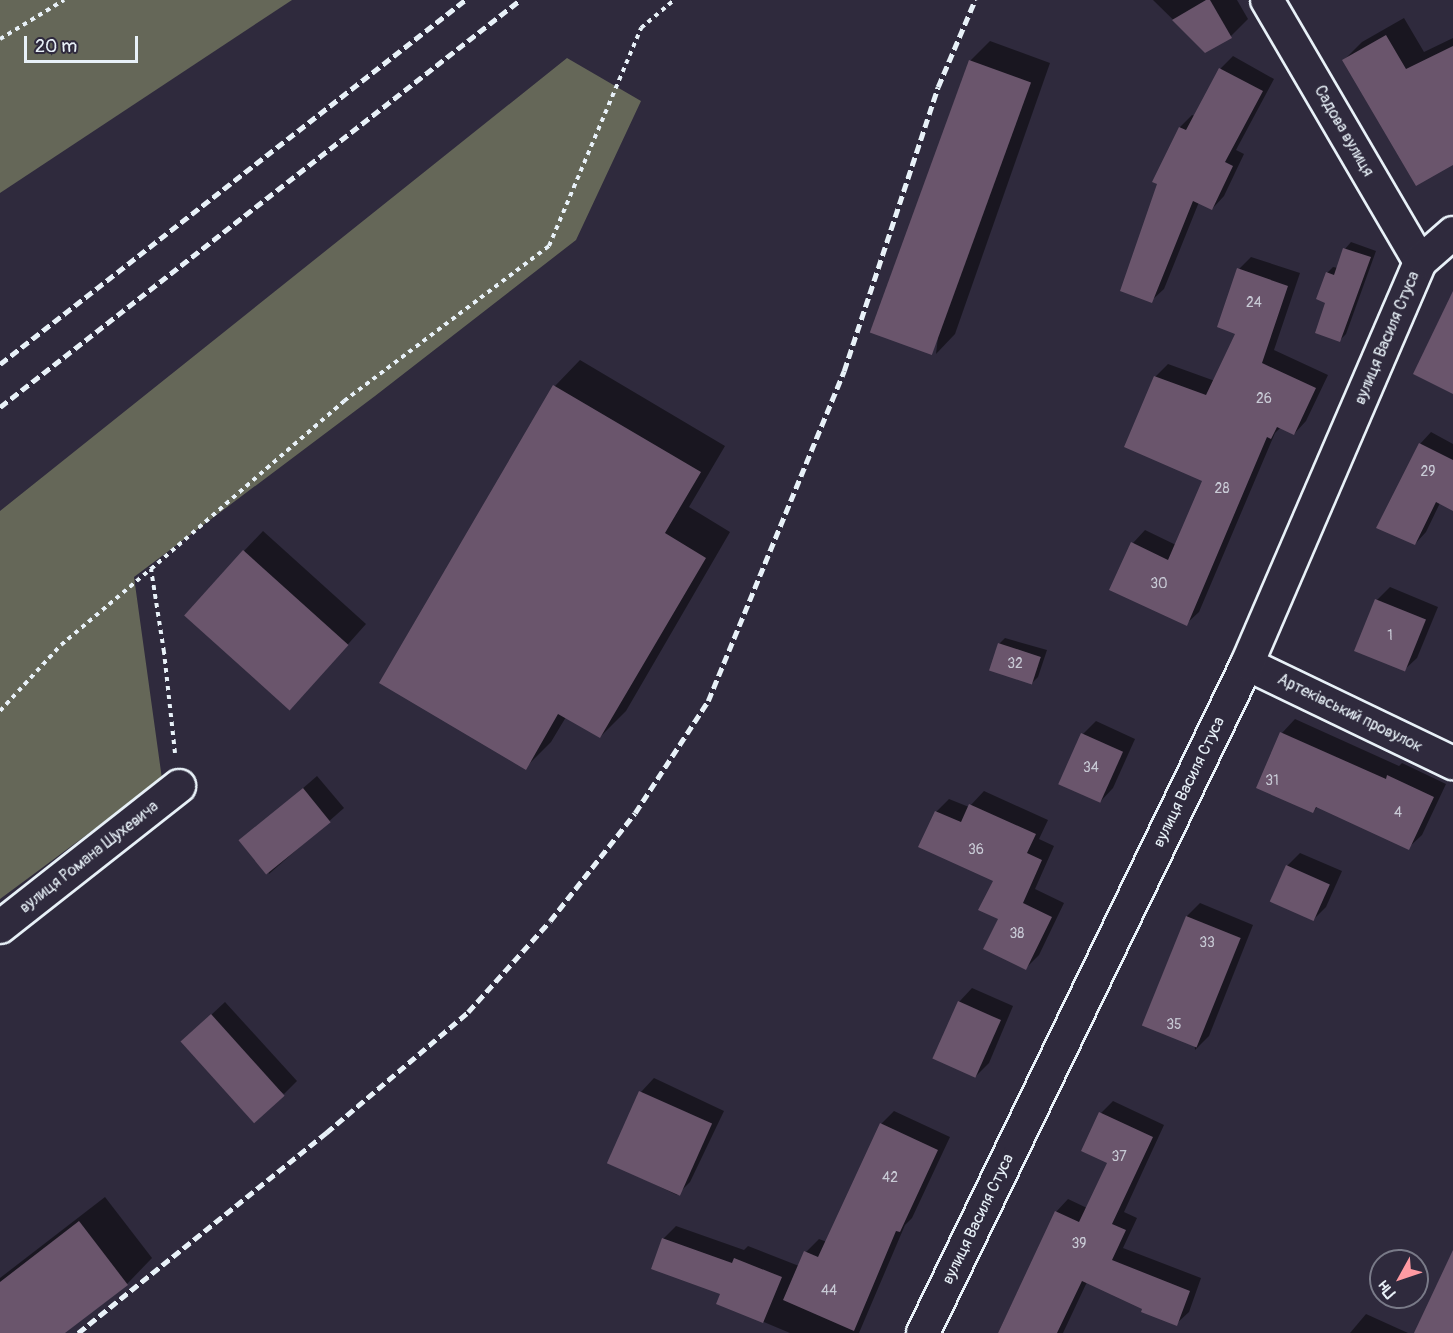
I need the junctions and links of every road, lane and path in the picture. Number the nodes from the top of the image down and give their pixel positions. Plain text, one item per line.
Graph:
1 (64, 0) edge
2 (674, 0) edge
3 (1267, 0) edge
4 (0, 39) edge
5 (1453, 233) edge
6 (1420, 262) junction
7 (151, 569) junction
8 (1247, 664) junction
9 (0, 711) edge
10 (1453, 763) edge
11 (179, 786) joint
12 (0, 927) edge
13 (922, 1333) edge

1 - 4 path
2 - 7 path
3 - 6 street, Садова вулиця
5 - 6 street, вулиця Василя Стуса
6 - 8 street, вулиця Василя Стуса
7 - 9 path
7 - 11 path
8 - 10 street, Артеківський провулок
8 - 13 street, вулиця Василя Стуса
11 - 12 street, вулиця Романа Шухевича

